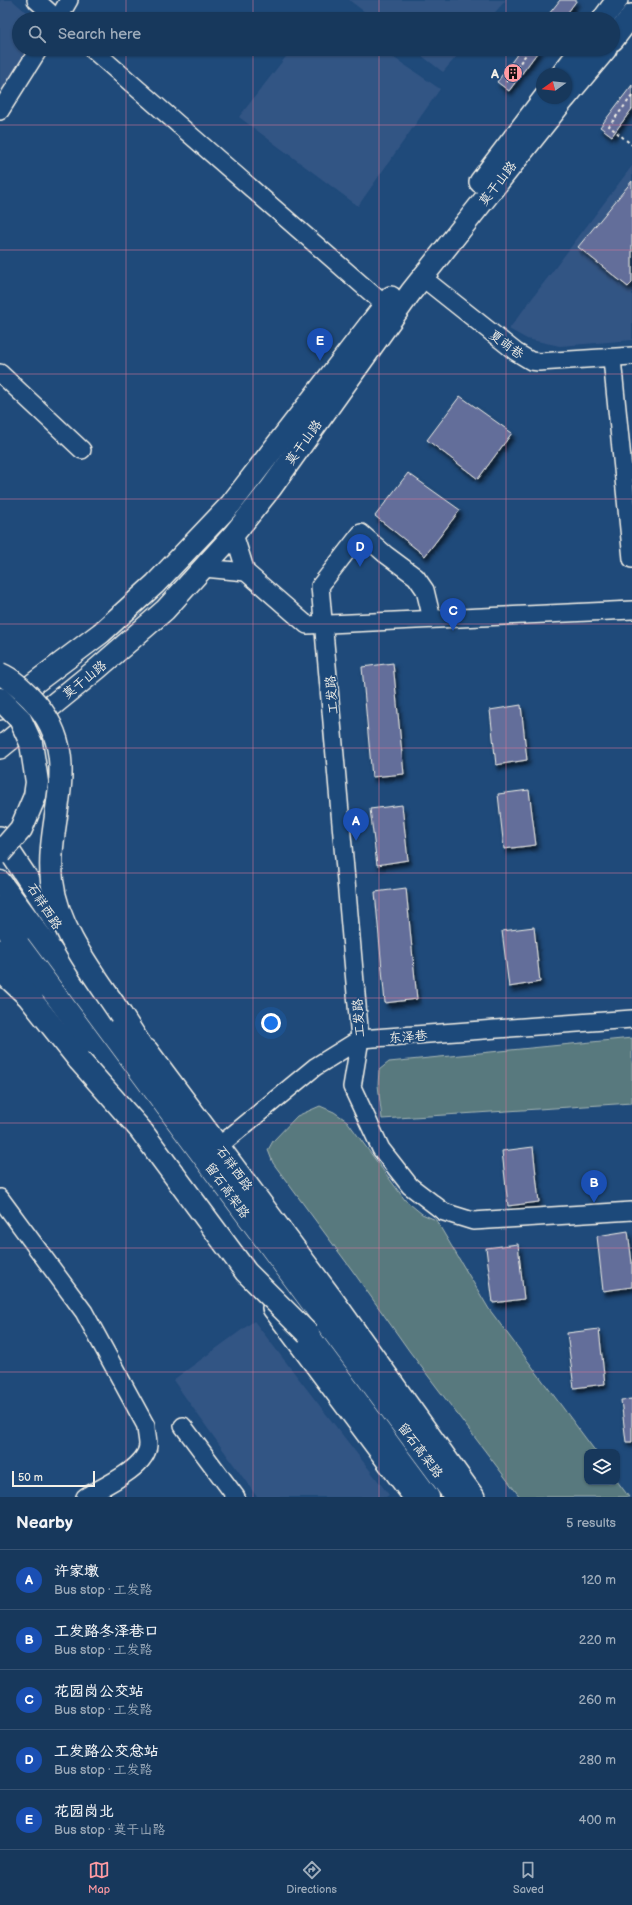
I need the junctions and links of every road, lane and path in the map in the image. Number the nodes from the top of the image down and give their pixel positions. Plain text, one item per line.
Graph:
1 (36, 0) edge
2 (68, 0) edge
3 (617, 0) edge
4 (50, 12) edge
5 (62, 12) edge
6 (608, 12) edge
7 (632, 14) edge
8 (620, 30) edge
9 (35, 56) edge
10 (100, 56) edge
11 (525, 56) edge
12 (576, 56) edge
13 (600, 56) edge
14 (567, 68) edge
15 (506, 82) dead end
16 (572, 91) edge
17 (632, 96) edge
18 (539, 104) edge
19 (561, 104) edge
20 (0, 111) edge
21 (632, 145) edge
22 (422, 278) junction
23 (385, 305) junction
24 (632, 356) edge
25 (612, 359) junction
26 (0, 373) edge
27 (82, 450) dead end
28 (234, 534) junction
29 (632, 559) edge
30 (204, 568) junction
31 (246, 572) junction
32 (632, 610) edge
33 (432, 619) junction
34 (325, 625) junction
35 (0, 674) edge
36 (0, 699) edge
37 (0, 709) edge
38 (0, 748) edge
39 (0, 837) edge
40 (0, 853) edge
41 (0, 882) edge
42 (0, 886) edge
43 (0, 907) edge
44 (0, 920) edge
45 (0, 950) edge
46 (0, 970) edge
47 (72, 993) junction
48 (632, 1019) edge
49 (360, 1039) junction
50 (219, 1146) junction
51 (0, 1198) edge
52 (243, 1210) junction
53 (632, 1211) edge
54 (308, 1334) junction
55 (183, 1426) dead end
56 (85, 1497) edge
57 (236, 1497) edge
58 (414, 1497) edge
59 (428, 1497) edge
60 (434, 1497) edge
61 (453, 1497) edge
62 (456, 1497) edge
63 (474, 1497) edge

1 - 4 street
2 - 5 street
3 - 6 main road
7 - 8 main road
9 - 20 street
10 - 23 street
11 - 15 path
12 - 14 main road
13 - 16 main road, 莫干山路
17 - 21 path
18 - 23 main road, 莫干山路
19 - 22 main road, 莫干山路
22 - 25 street, 夏萌巷
22 - 28 main road, 莫干山路
23 - 37 main road, 莫干山路
24 - 25 street, 夏萌巷
25 - 29 street
26 - 27 street
28 - 30 main road, 莫干山路
28 - 31 street
30 - 31 street
30 - 38 main road, 莫干山路
31 - 34 street
32 - 33 street
33 - 34 street
33 - 34 street, 工发路
34 - 49 street, 工发路
35 - 52 highway, bridge
36 - 40 highway, bridge
39 - 50 main road, 石祥西路
41 - 52 highway, 留石高架路
42 - 47 main road
43 - 47 main road
44 - 54 highway, 留石高架路, bridge
45 - 58 main road
46 - 54 highway, bridge
47 - 60 main road
47 - 61 main road
48 - 49 street, 东泽巷
49 - 50 street, 东泽巷
49 - 53 street, 工发路
50 - 63 main road, 石祥西路
51 - 56 street
52 - 62 highway, 留石高架路
54 - 59 highway, 留石高架路
55 - 57 street

